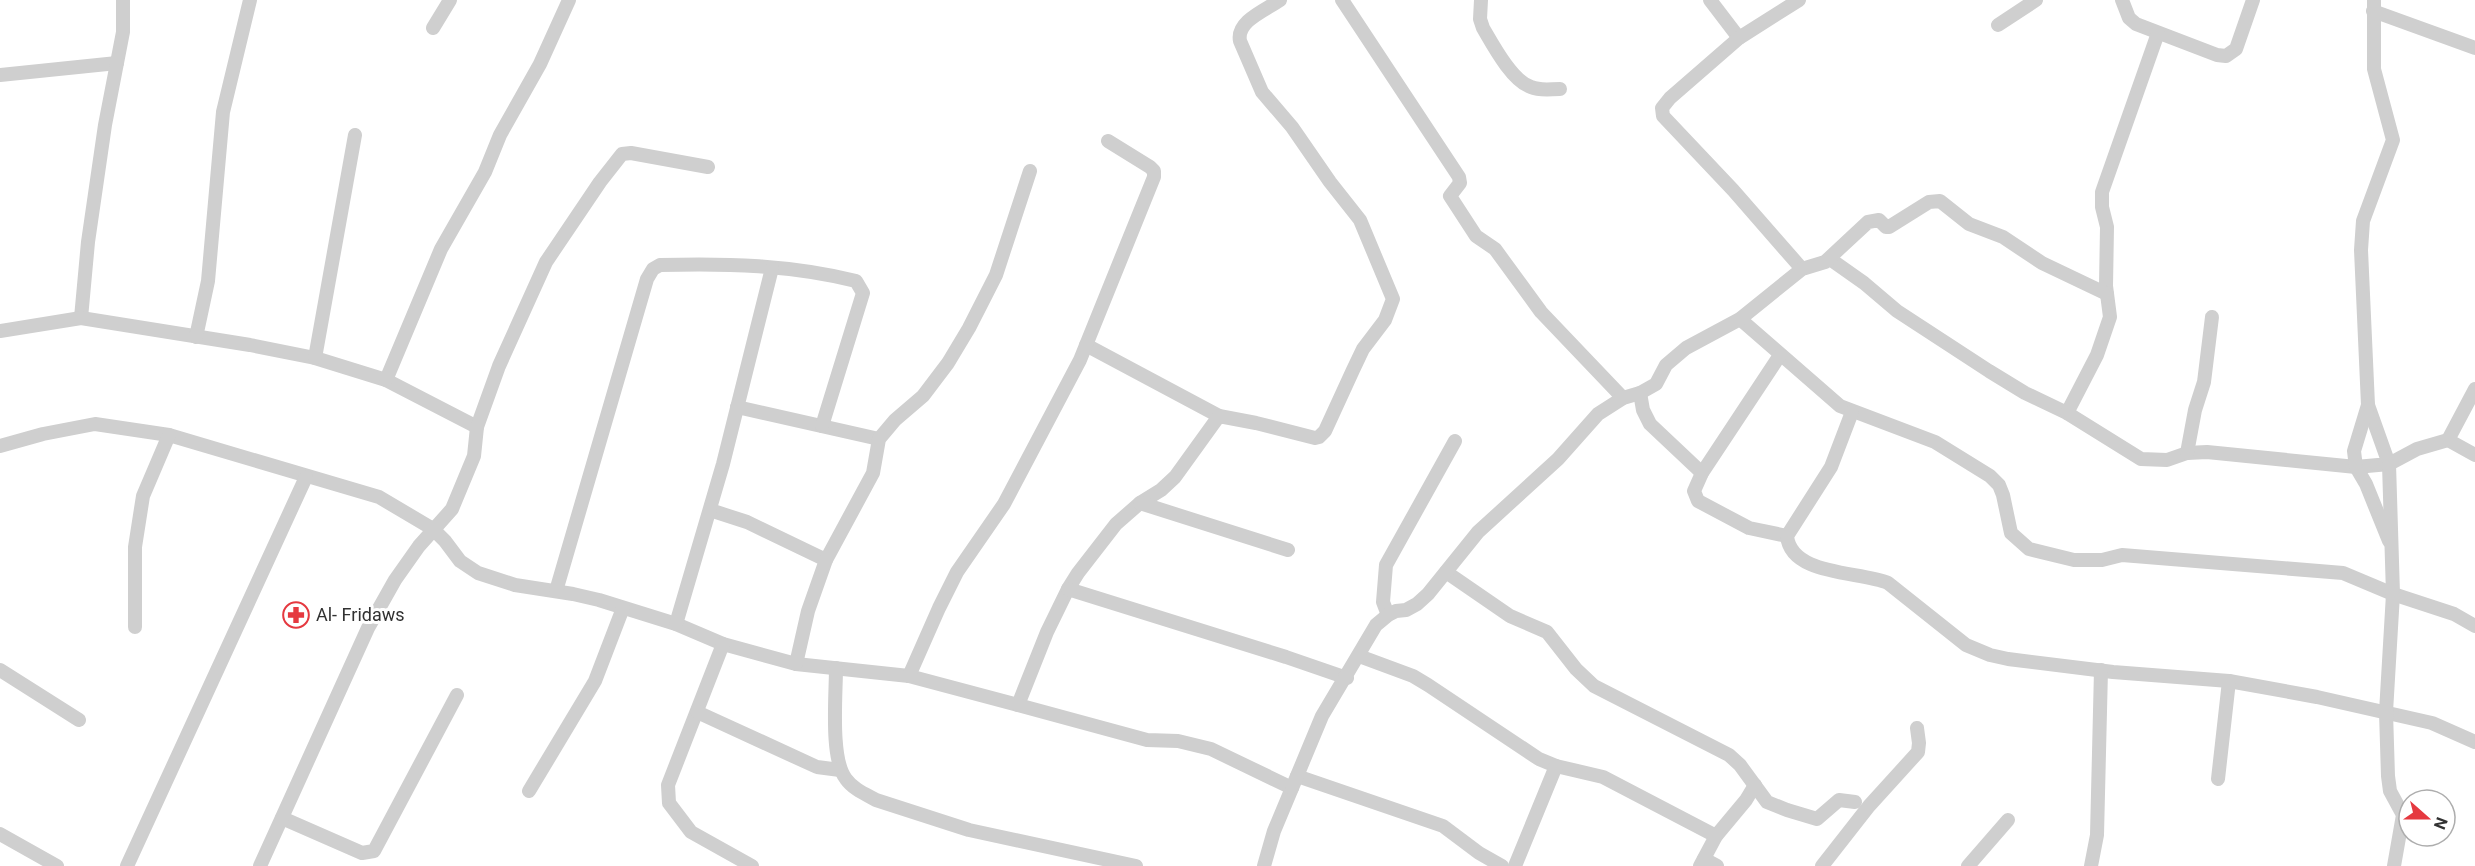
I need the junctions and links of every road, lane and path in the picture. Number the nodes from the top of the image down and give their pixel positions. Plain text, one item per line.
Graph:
1 (123, 0) edge
2 (250, 0) edge
3 (450, 0) edge
4 (569, 0) edge
5 (1280, 0) edge
6 (1342, 0) edge
7 (1480, 0) edge
8 (1710, 0) edge
9 (1799, 0) edge
10 (2036, 0) edge
11 (2122, 0) edge
12 (2253, 0) edge
13 (2373, 6) edge
14 (1998, 25) dead end
15 (433, 28) dead end
16 (2158, 33) junction
17 (1739, 38) junction
18 (2475, 48) edge
19 (117, 63) junction
20 (0, 75) edge
21 (1560, 89) dead end
22 (355, 135) dead end
23 (1108, 141) dead end
24 (708, 167) dead end
25 (1030, 171) dead end
26 (1830, 259) junction
27 (772, 268) junction
28 (1802, 269) junction
29 (2107, 294) junction
30 (2212, 317) dead end
31 (81, 318) junction
32 (1740, 319) junction
33 (0, 331) edge
34 (196, 337) junction
35 (1086, 345) junction
36 (1780, 355) junction
37 (315, 358) junction
38 (386, 380) junction
39 (2475, 389) edge
40 (1640, 393) junction
41 (1623, 398) junction
42 (2368, 405) junction
43 (737, 407) junction
44 (1852, 412) junction
45 (2067, 413) junction
46 (1219, 416) junction
47 (822, 426) junction
48 (477, 427) junction
49 (169, 435) junction
50 (879, 439) junction
51 (2448, 440) junction
52 (1455, 441) dead end
53 (0, 446) edge
54 (2187, 453) junction
55 (2475, 455) edge
56 (2389, 464) junction
57 (2356, 467) junction
58 (1702, 472) junction
59 (306, 477) junction
60 (1140, 503) junction
61 (710, 510) junction
62 (433, 529) junction
63 (1787, 536) junction
64 (2391, 546) junction
65 (1288, 550) dead end
66 (826, 560) junction
67 (1446, 572) junction
68 (1068, 589) junction
69 (556, 591) junction
70 (2393, 594) junction
71 (623, 608) junction
72 (1388, 615) junction
73 (676, 624) junction
74 (2475, 626) edge
75 (135, 627) dead end
76 (723, 644) junction
77 (1359, 656) junction
78 (796, 664) junction
79 (836, 668) junction
80 (0, 670) edge
81 (2101, 670) junction
82 (909, 676) junction
83 (1347, 678) junction
84 (2229, 681) junction
85 (457, 695) dead end
86 (1018, 705) junction
87 (697, 712) junction
88 (2386, 712) junction
89 (79, 720) dead end
90 (1917, 728) dead end
91 (2475, 742) edge
92 (1556, 766) junction
93 (840, 770) junction
94 (2218, 779) dead end
95 (1295, 782) junction
96 (1755, 785) junction
97 (529, 791) dead end
98 (1855, 802) dead end
99 (282, 819) junction
100 (2008, 820) dead end
101 (0, 834) edge
102 (1716, 836) junction
103 (1702, 862) edge
104 (57, 866) edge
105 (127, 866) edge
106 (260, 866) edge
107 (752, 866) edge
108 (1136, 866) edge
109 (1264, 866) edge
110 (1502, 866) edge
111 (1515, 866) edge
112 (1718, 866) edge
113 (1822, 866) edge
114 (1968, 866) edge
115 (2091, 866) edge
116 (2394, 866) edge

1 - 19 street
2 - 34 street
3 - 15 street
4 - 38 street
5 - 46 street
6 - 41 street
7 - 21 street
8 - 17 street
9 - 17 street
10 - 14 street
11 - 16 street
12 - 16 street
13 - 18 street
13 - 42 street
16 - 29 street
17 - 28 street
19 - 20 street
19 - 31 street
22 - 37 street
23 - 35 street
24 - 48 street
25 - 50 street
26 - 28 street
26 - 29 street
26 - 45 street
27 - 43 street
27 - 47 street
27 - 69 street
28 - 32 street
29 - 45 street
30 - 54 street
31 - 33 street
31 - 34 street
32 - 36 street
32 - 40 street
34 - 37 street
35 - 46 street
35 - 82 street
36 - 44 street
36 - 58 street
37 - 38 street
38 - 48 street
39 - 51 street
40 - 41 street
40 - 58 street
41 - 67 street
42 - 56 street
42 - 57 street
43 - 47 street
43 - 61 street
44 - 63 street
44 - 70 street
45 - 54 street
46 - 60 street
47 - 50 street
48 - 62 street
49 - 53 street
49 - 59 street
49 - 75 street
50 - 66 street
51 - 55 street
51 - 56 street
52 - 72 street
54 - 57 street
56 - 57 street
56 - 64 street
57 - 64 street
58 - 63 street
59 - 62 street
59 - 105 street
60 - 65 street
60 - 68 street
61 - 66 street
61 - 73 street
62 - 69 street
62 - 99 street
63 - 81 street
64 - 70 street
66 - 78 street
67 - 72 street
67 - 96 street
68 - 83 street
68 - 86 street
69 - 71 street
70 - 74 street
70 - 88 street
71 - 73 street
71 - 97 street
72 - 77 street
73 - 76 street
76 - 78 street
76 - 87 street
77 - 83 street
77 - 92 street
78 - 79 street
79 - 82 street
79 - 93 street
80 - 89 street
81 - 84 street
81 - 115 street
82 - 86 street
83 - 95 street
84 - 88 street
84 - 94 street
85 - 99 street
86 - 95 street
87 - 93 street
87 - 107 street
88 - 91 street
88 - 116 street
90 - 113 street
92 - 102 street
92 - 111 street
93 - 108 street
95 - 109 street
95 - 110 street
96 - 98 street
96 - 102 street
99 - 106 street
100 - 114 street
101 - 104 street
102 - 103 street
103 - 112 street

